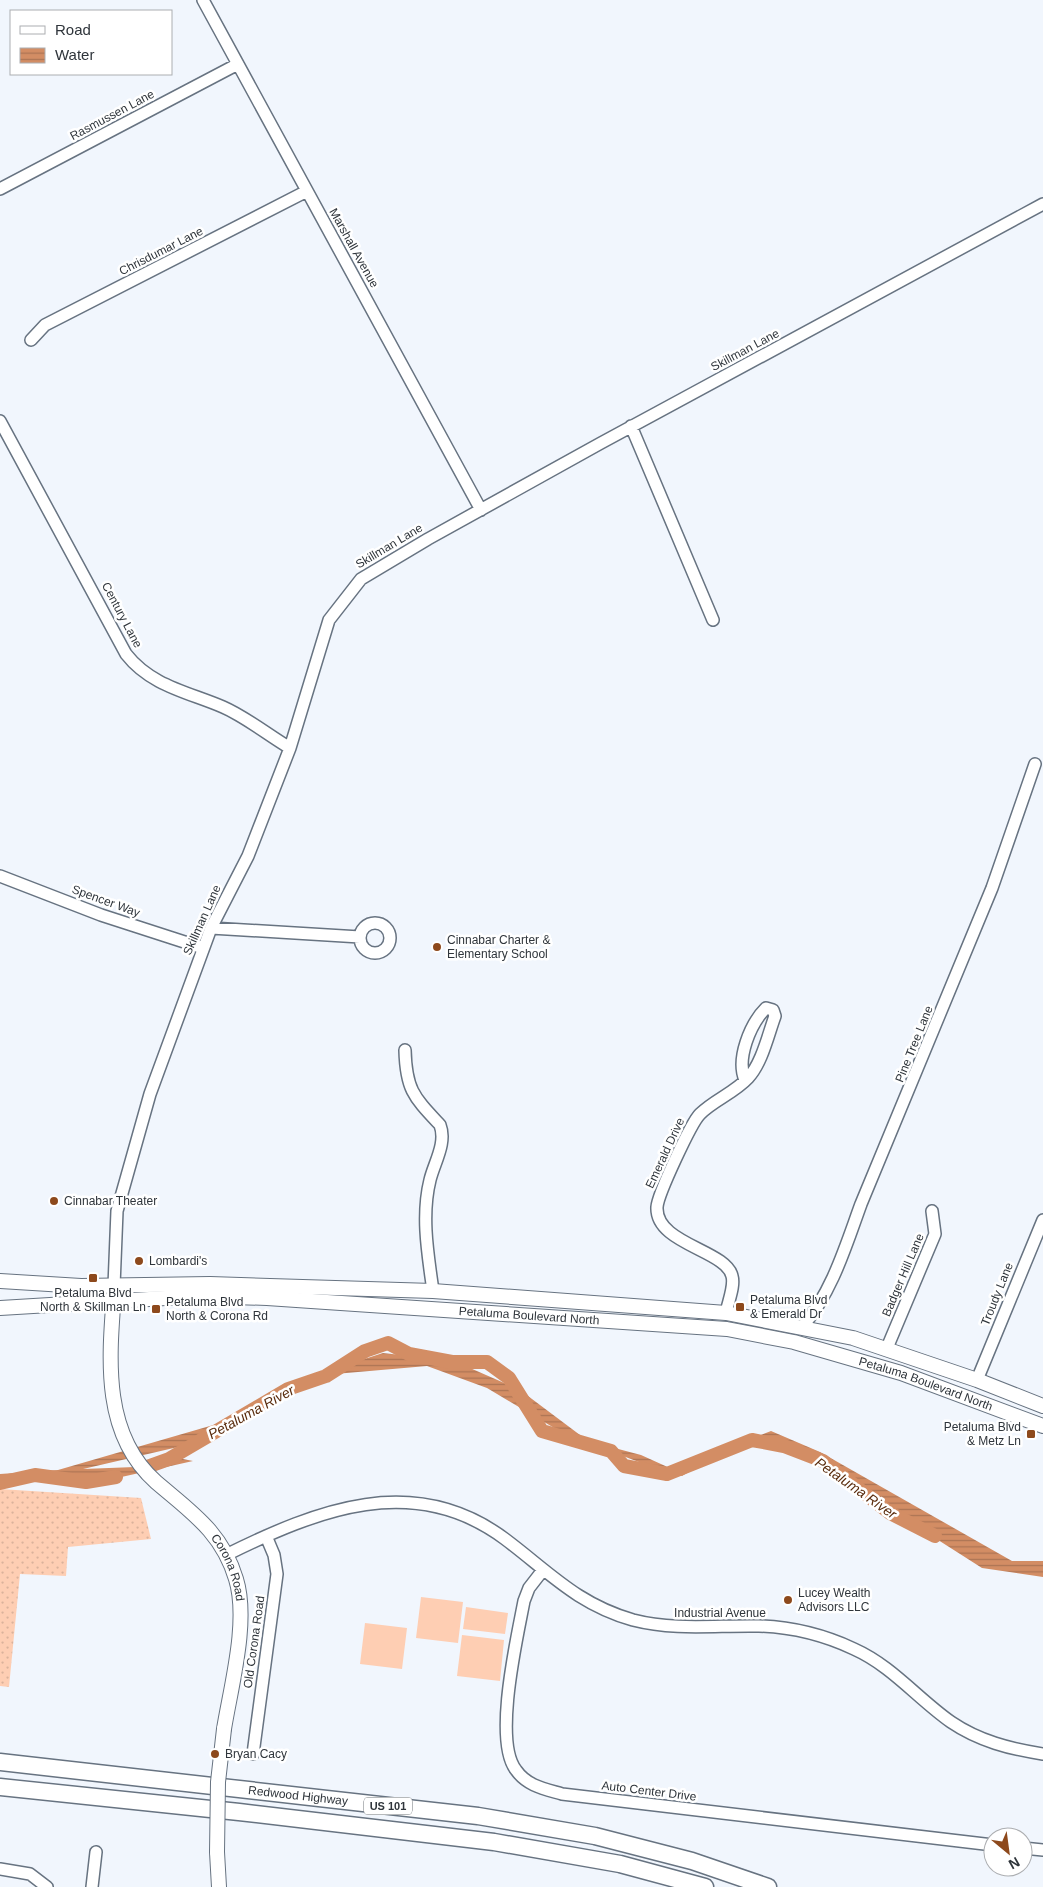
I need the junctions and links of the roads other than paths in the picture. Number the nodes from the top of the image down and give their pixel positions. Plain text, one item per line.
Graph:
1 (203, 0) edge
2 (238, 64) junction
3 (0, 189) edge
4 (307, 191) junction
5 (1043, 204) edge
6 (31, 340) dead end
7 (0, 422) edge
8 (631, 426) junction
9 (481, 510) junction
10 (713, 620) dead end
11 (290, 748) junction
12 (1035, 764) dead end
13 (0, 876) edge
14 (211, 928) junction
15 (360, 937) dead end
16 (203, 948) junction
17 (405, 1050) dead end
18 (745, 1080) junction
19 (932, 1211) dead end
20 (1043, 1220) edge
21 (0, 1281) edge
22 (114, 1286) junction
23 (433, 1291) junction
24 (113, 1303) junction
25 (0, 1308) edge
26 (726, 1313) junction
27 (802, 1327) junction
28 (887, 1348) junction
29 (977, 1380) junction
30 (1043, 1406) edge
31 (1043, 1426) edge
32 (266, 1536) junction
33 (226, 1555) junction
34 (543, 1570) junction
35 (253, 1754) dead end
36 (1043, 1754) edge
37 (0, 1762) edge
38 (0, 1787) edge
39 (983, 1844) edge
40 (96, 1852) dead end
41 (0, 1869) edge
42 (47, 1887) edge
43 (92, 1887) edge
44 (219, 1887) edge
45 (705, 1887) edge
46 (768, 1887) edge

1 - 2 street, Marshall Avenue
2 - 3 street, Rasmussen Lane
2 - 4 street, Marshall Avenue
4 - 6 street, Chrisdumar Lane
4 - 9 street, Marshall Avenue
5 - 8 street, Skillman Lane
7 - 11 street, Century Lane
8 - 9 street, Skillman Lane
8 - 10 street
9 - 11 street, Skillman Lane
11 - 14 street, Skillman Lane
12 - 27 street, Pine Tree Lane
13 - 16 street, Spencer Way
14 - 15 street
14 - 16 street, Skillman Lane
16 - 22 street, Skillman Lane
17 - 23 street
18 - 18 street, Emerald Drive
18 - 26 street, Emerald Drive
19 - 28 street, Badger Hill Lane
20 - 29 street, Troudy Lane
21 - 22 main road, Petaluma Boulevard North
22 - 23 main road, Petaluma Boulevard North
22 - 24 main road, Corona Road
23 - 26 main road, Petaluma Boulevard North
24 - 25 main road, Petaluma Boulevard North
24 - 31 main road, Petaluma Boulevard North
24 - 33 main road, Corona Road
26 - 27 main road, Petaluma Boulevard North
27 - 28 main road, Petaluma Boulevard North
28 - 29 main road, Petaluma Boulevard North
29 - 30 main road, Petaluma Boulevard North
32 - 33 street, Industrial Avenue
32 - 34 street, Industrial Avenue
32 - 35 street, Old Corona Road
33 - 44 main road, Corona Road, bridge
34 - 36 street, Industrial Avenue
34 - 39 street, Auto Center Drive
37 - 46 highway, Redwood Highway / US 101
38 - 45 highway, Redwood Highway / US 101
40 - 43 street
41 - 42 street

